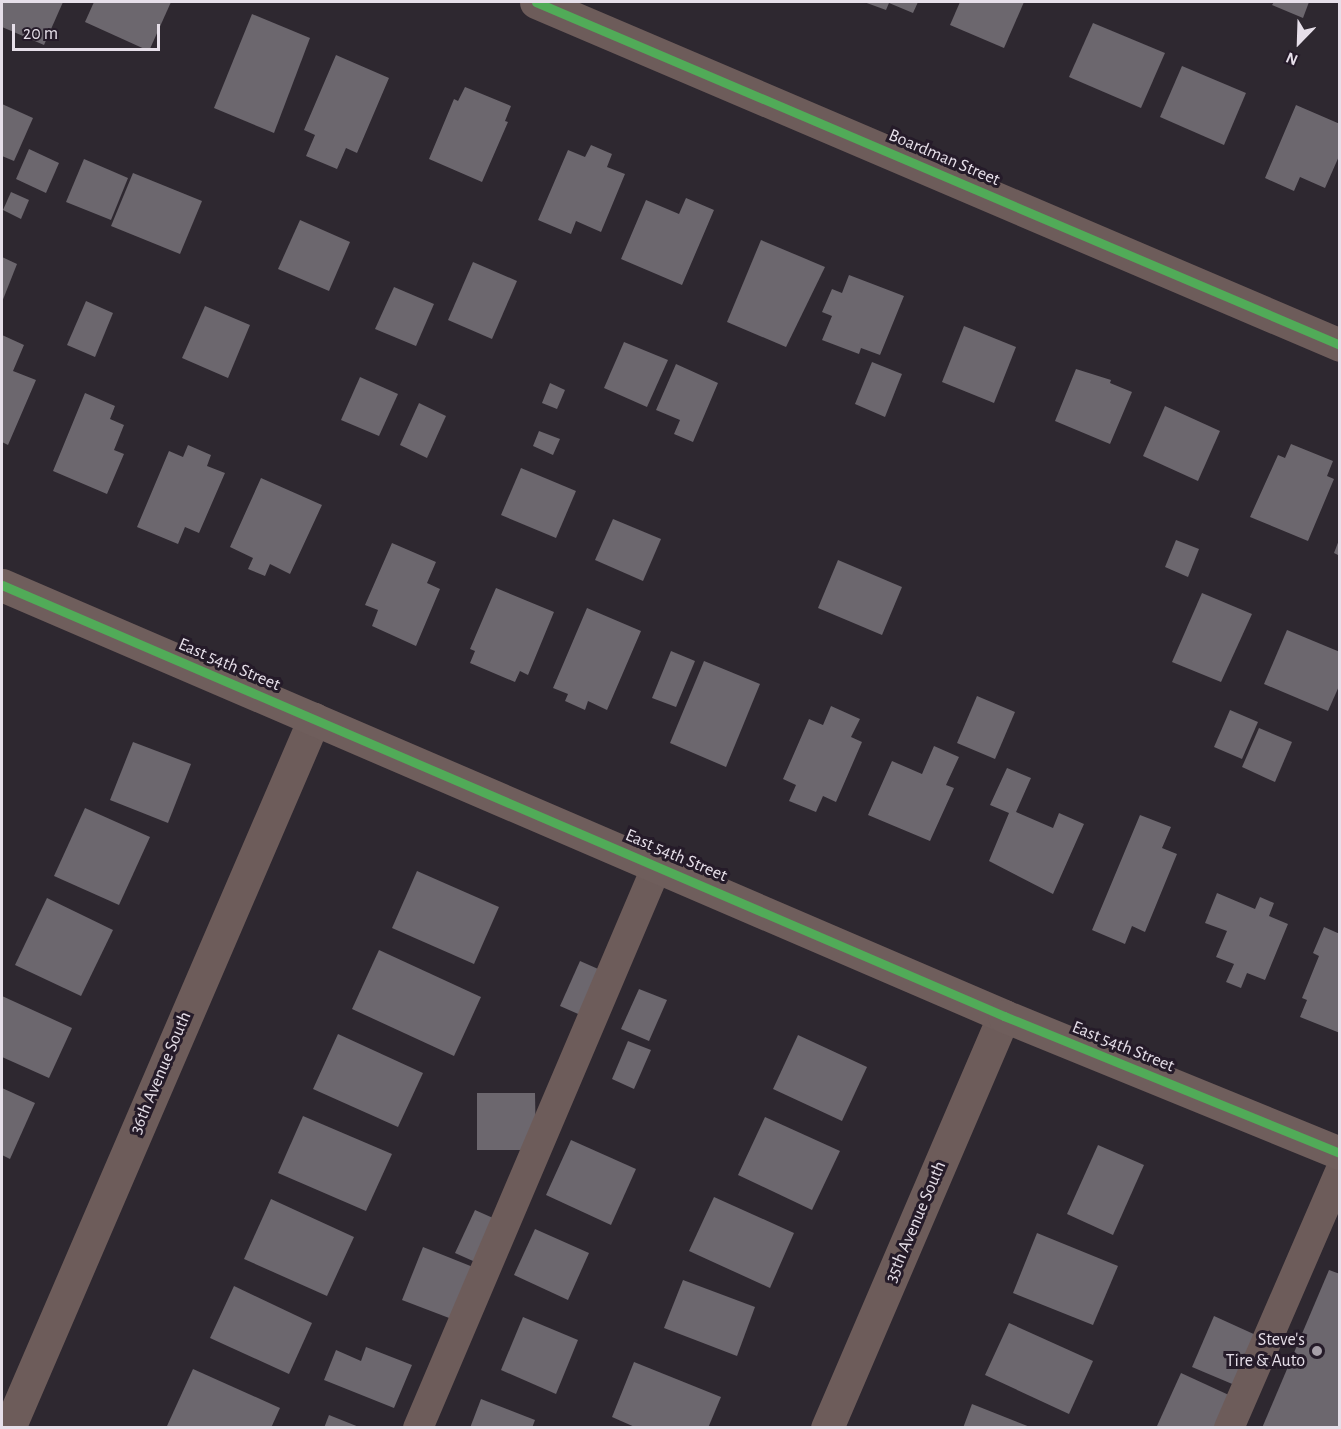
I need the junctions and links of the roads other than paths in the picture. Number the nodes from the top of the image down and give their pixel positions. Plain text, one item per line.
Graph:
1 (536, 2) edge
2 (1340, 345) edge
3 (2, 585) edge
4 (314, 719) junction
5 (657, 866) junction
6 (1004, 1016) junction
7 (1340, 1153) edge
8 (1340, 1171) edge
9 (9, 1428) edge
10 (418, 1428) edge
11 (827, 1428) edge
12 (1229, 1428) edge

1 - 2 street, Boardman Street
3 - 4 street, East 54th Street
4 - 5 street, East 54th Street
4 - 9 street, 36th Avenue South
5 - 6 street, East 54th Street
5 - 10 lane
6 - 7 street, East 54th Street
6 - 11 street, 35th Avenue South
8 - 12 lane

